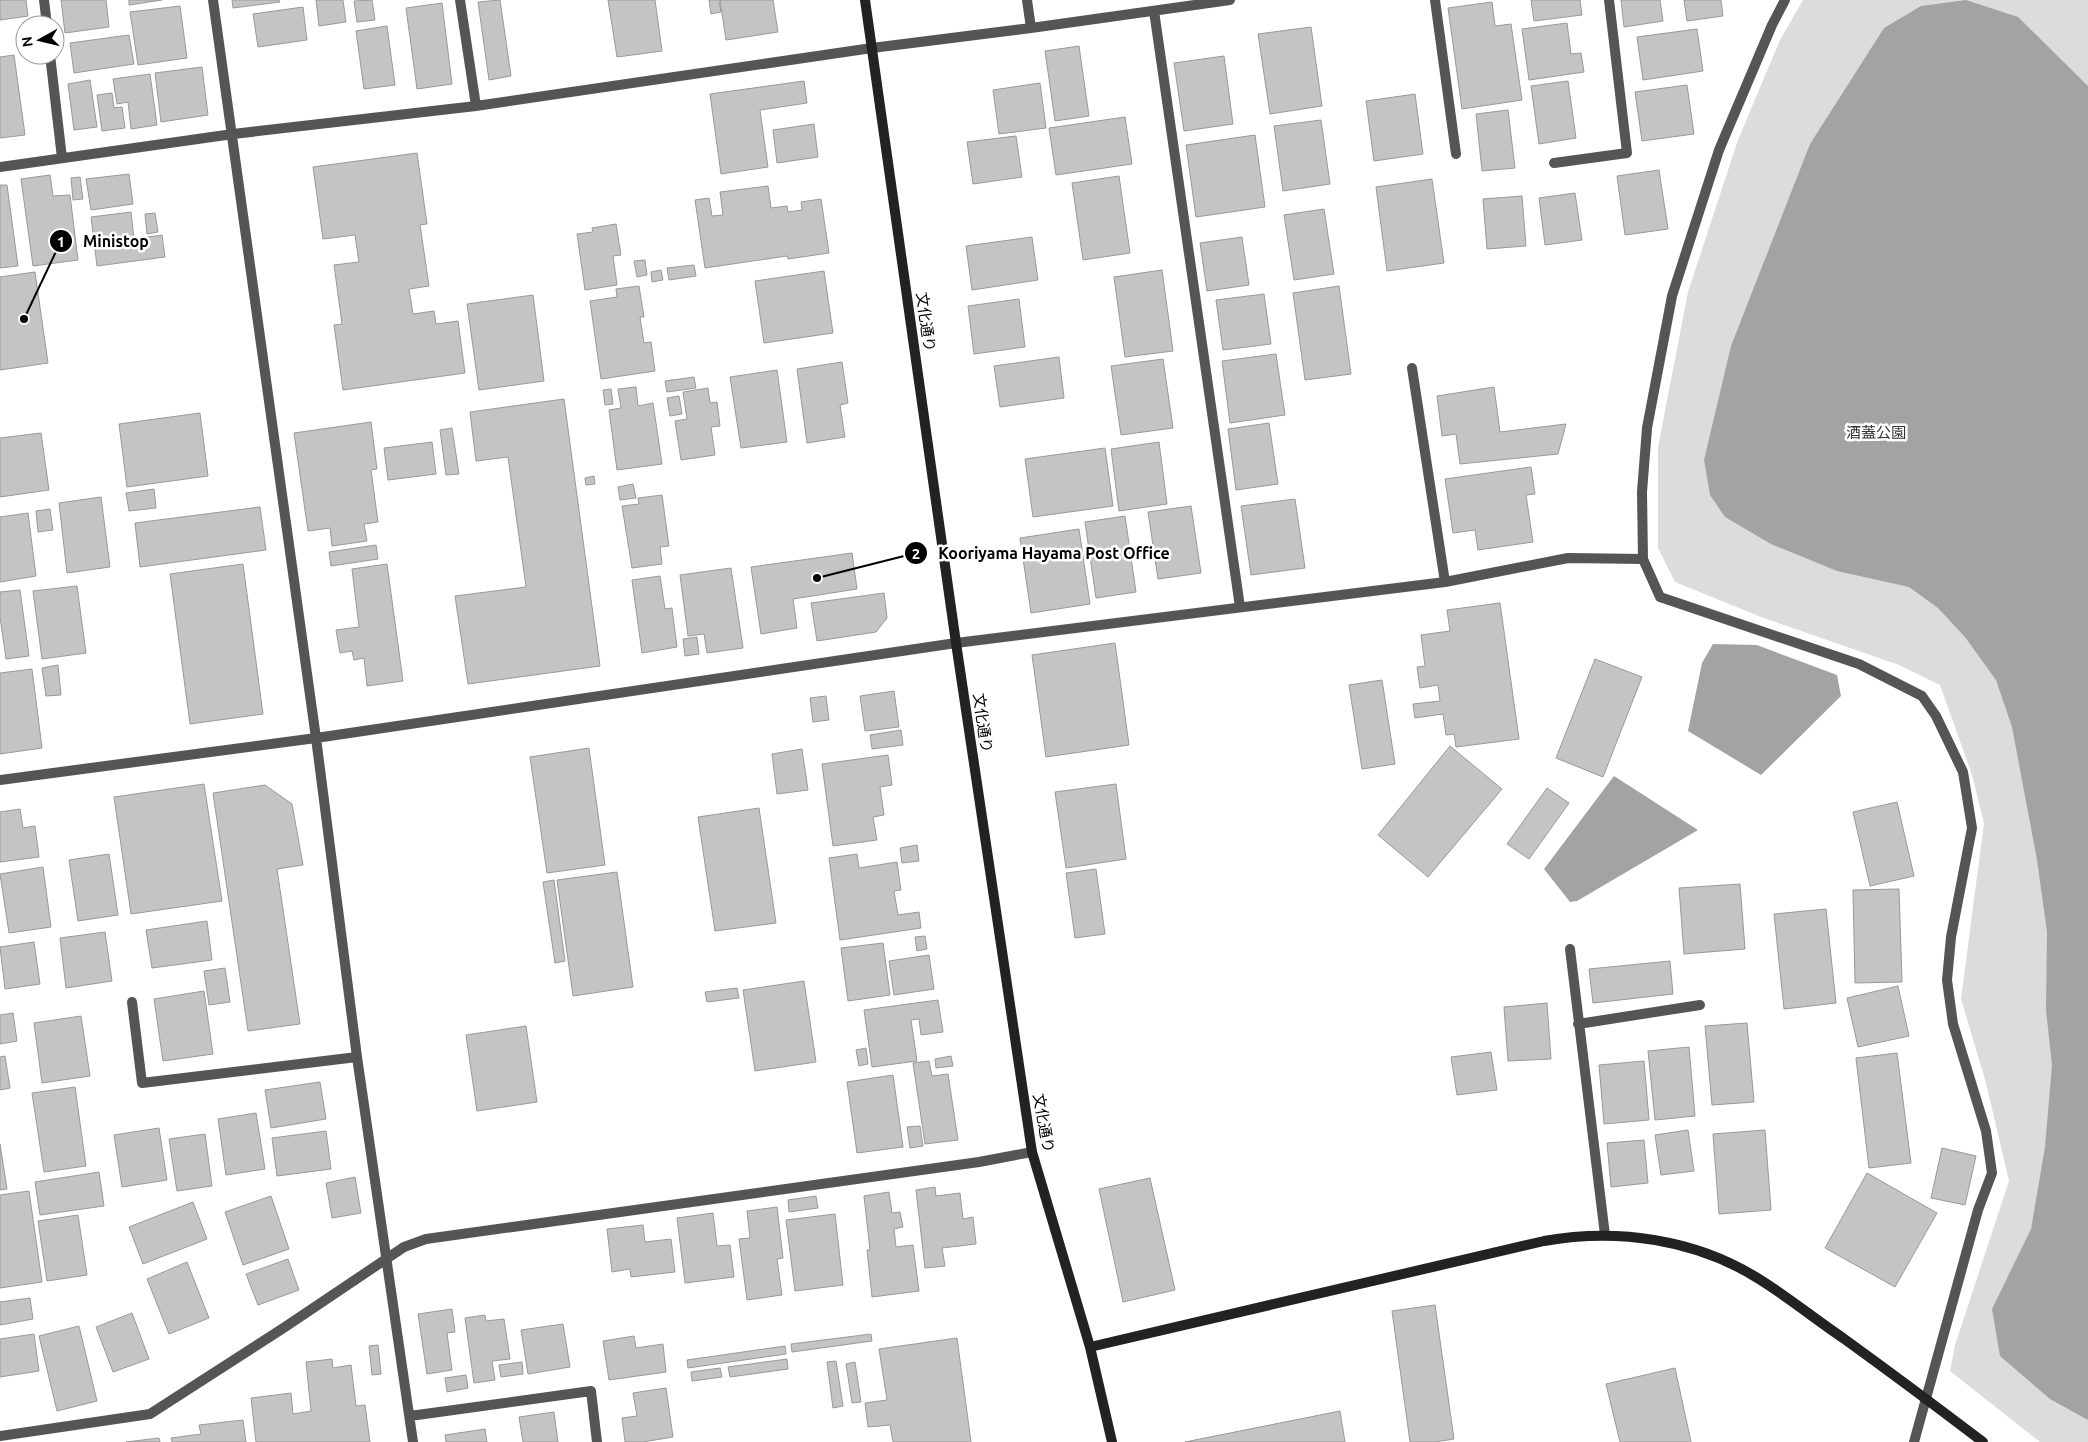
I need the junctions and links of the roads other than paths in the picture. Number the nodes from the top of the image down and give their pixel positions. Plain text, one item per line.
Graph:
1 (44, 0) edge
2 (213, 0) edge
3 (460, 0) edge
4 (865, 0) edge
5 (1027, 0) edge
6 (1230, 0) edge
7 (1435, 0) edge
8 (1609, 0) edge
9 (1785, 0) edge
10 (1154, 11) junction
11 (46, 15) edge
12 (1031, 28) junction
13 (872, 48) junction
14 (51, 65) edge
15 (476, 106) junction
16 (232, 134) junction
17 (1456, 154) dead end
18 (62, 158) junction
19 (1554, 163) dead end
20 (0, 167) edge
21 (1412, 368) dead end
22 (1643, 558) junction
23 (1445, 582) junction
24 (1240, 607) junction
25 (956, 643) junction
26 (316, 738) junction
27 (0, 780) edge
28 (1570, 949) dead end
29 (132, 1002) dead end
30 (1700, 1006) dead end
31 (1578, 1024) junction
32 (357, 1056) junction
33 (1032, 1152) junction
34 (1605, 1235) junction
35 (388, 1259) junction
36 (1090, 1347) junction
37 (1927, 1399) junction
38 (410, 1416) junction
39 (0, 1436) edge
40 (413, 1442) edge
41 (597, 1442) edge
42 (1112, 1442) edge
43 (1914, 1442) edge
44 (1983, 1442) edge

1 - 11 street
2 - 16 street
3 - 15 street
4 - 13 street, 文化通り
5 - 12 street
6 - 10 street
7 - 17 street
8 - 19 street
9 - 22 street
10 - 12 street
10 - 24 street
12 - 13 street
13 - 15 street
13 - 25 street, 文化通り
14 - 18 street
15 - 16 street
16 - 18 street
16 - 26 street
18 - 20 street
21 - 23 street
22 - 23 street
22 - 37 street
23 - 24 street
24 - 25 street
25 - 26 street
25 - 33 street, 文化通り
26 - 27 street
26 - 32 street
28 - 31 street
29 - 32 street
30 - 31 street
31 - 34 street
32 - 35 street
33 - 35 street
33 - 36 street, 文化通り
34 - 36 street
34 - 37 street
35 - 38 street
35 - 39 street
36 - 42 street, 文化通り
37 - 43 street
37 - 44 street
38 - 40 street
38 - 41 street

